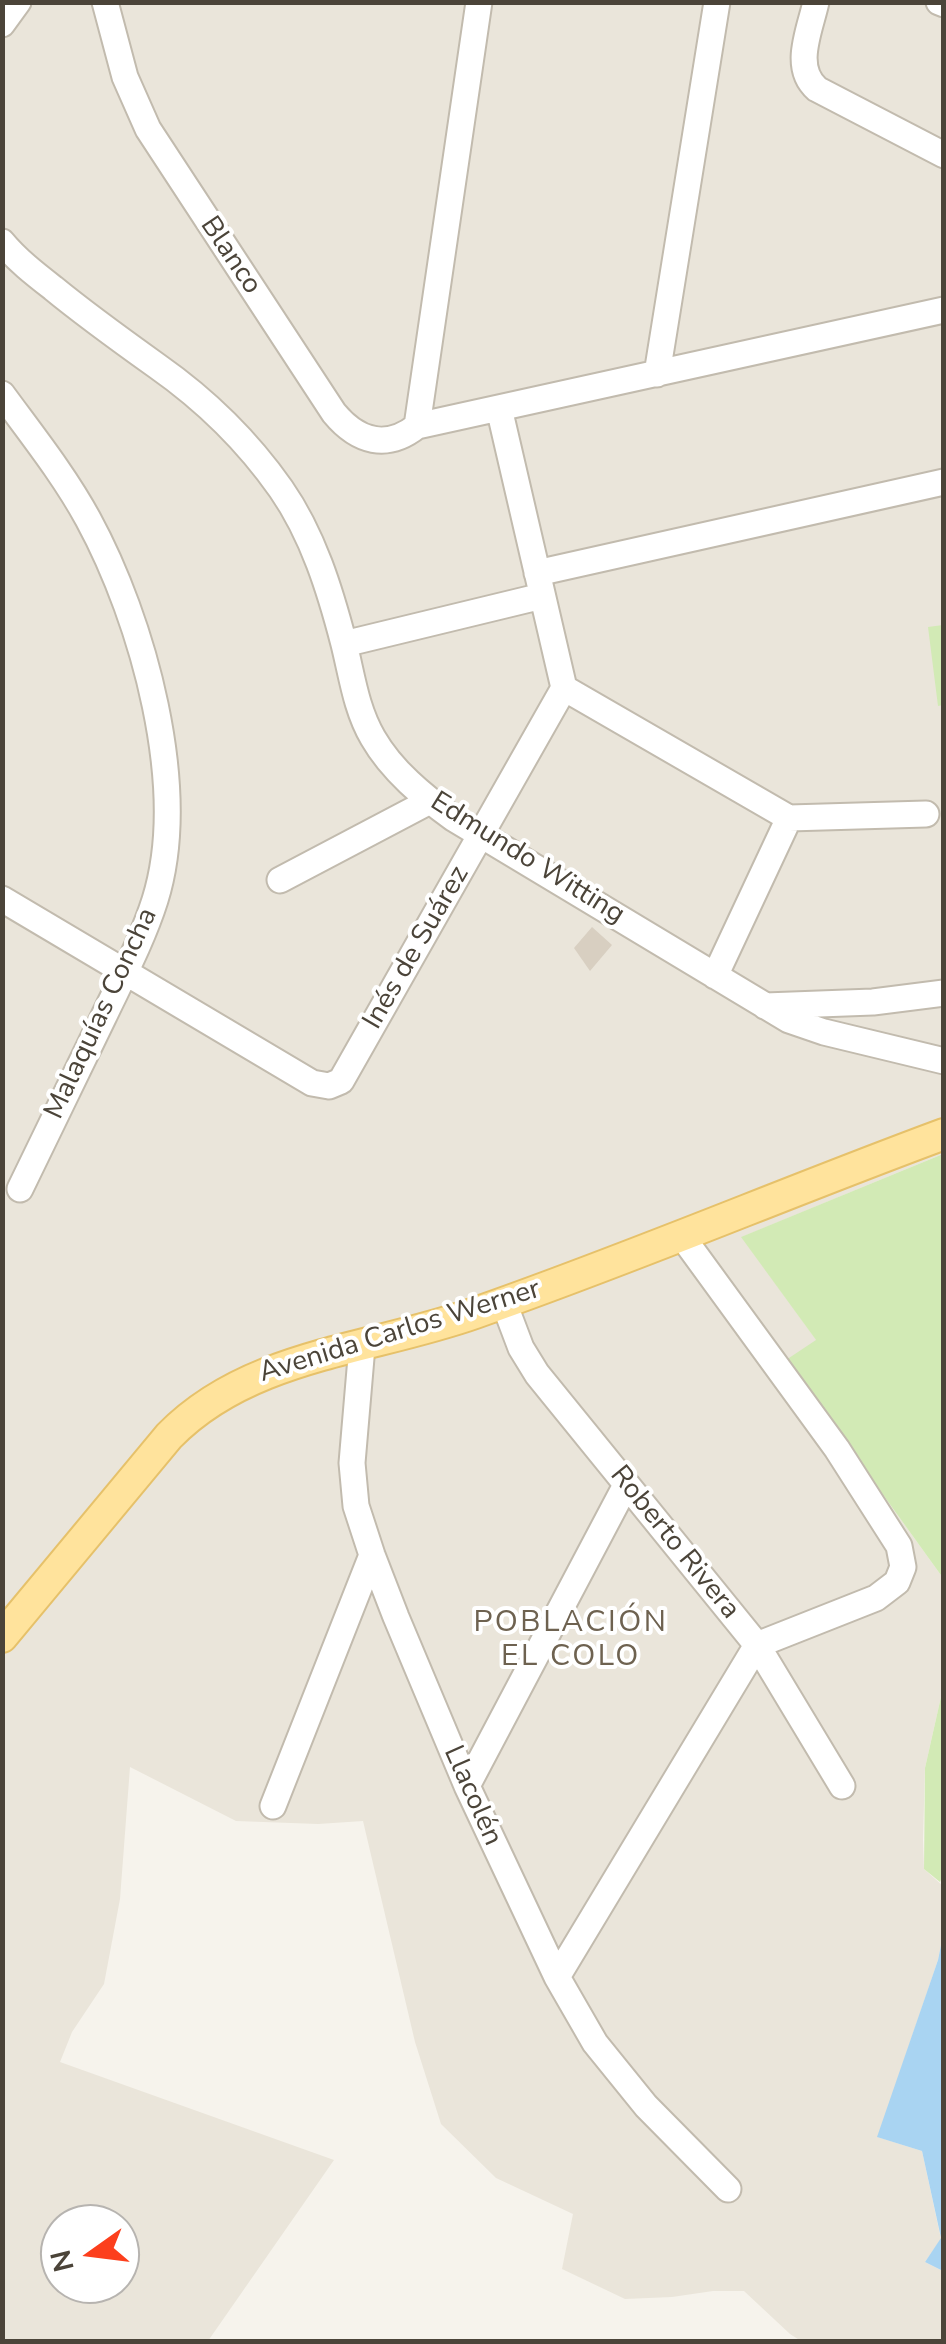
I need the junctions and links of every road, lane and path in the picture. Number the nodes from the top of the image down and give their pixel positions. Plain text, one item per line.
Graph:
1 (18, 2) edge
2 (105, 2) edge
3 (479, 2) edge
4 (717, 2) edge
5 (816, 2) edge
6 (2, 24) edge
7 (944, 154) edge
8 (5, 252) edge
9 (944, 310) edge
10 (657, 374) junction
11 (2, 394) edge
12 (498, 408) junction
13 (418, 426) junction
14 (944, 482) edge
15 (540, 584) junction
16 (344, 644) junction
17 (564, 688) junction
18 (430, 801) junction
19 (926, 814) dead end
20 (789, 818) junction
21 (481, 835) junction
22 (280, 880) dead end
23 (2, 899) edge
24 (126, 970) junction
25 (716, 976) junction
26 (944, 993) edge
27 (766, 1006) junction
28 (944, 1062) edge
29 (944, 1134) edge
30 (20, 1190) dead end
31 (681, 1235) junction
32 (504, 1303) junction
33 (362, 1346) junction
34 (626, 1484) junction
35 (372, 1555) junction
36 (2, 1637) edge
37 (757, 1645) junction
38 (467, 1786) junction
39 (842, 1786) dead end
40 (273, 1806) dead end
41 (558, 1976) junction
42 (728, 2189) dead end

1 - 6 street
2 - 13 street, Blanco
3 - 13 street
4 - 10 street
5 - 7 street
8 - 16 street, Edmundo Witting
9 - 10 street
10 - 12 street
11 - 24 street, Malaquías Concha
12 - 13 street
12 - 15 street
14 - 15 street
15 - 16 street
15 - 17 street
16 - 18 street, Edmundo Witting
17 - 20 street
17 - 21 street, Inés de Suárez
18 - 21 street, Edmundo Witting
18 - 22 street
19 - 20 street
20 - 25 street
21 - 24 street, Inés de Suárez
21 - 25 street, Edmundo Witting
23 - 24 street
24 - 30 street, Malaquías Concha
25 - 27 street, Edmundo Witting
26 - 27 street
27 - 28 street, Edmundo Witting
29 - 31 main road, Avenida Carlos Werner
31 - 32 main road, Avenida Carlos Werner
31 - 37 street
32 - 33 main road, Avenida Carlos Werner
32 - 34 street, Roberto Rivera
33 - 35 street, Llacolén
33 - 36 main road, Avenida Carlos Werner
34 - 37 street, Roberto Rivera
34 - 38 street
35 - 38 street, Llacolén
35 - 40 street
37 - 39 street, Roberto Rivera
37 - 41 street
38 - 41 street, Llacolén
41 - 42 street, Llacolén

